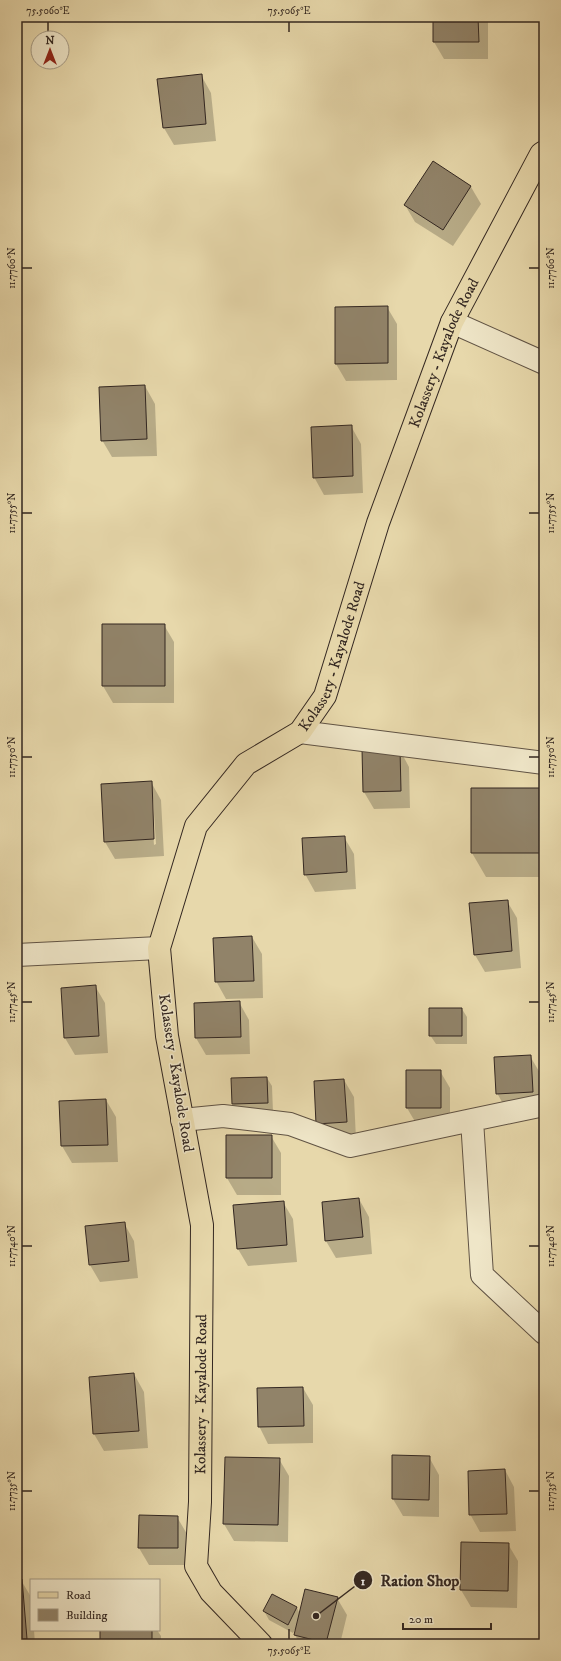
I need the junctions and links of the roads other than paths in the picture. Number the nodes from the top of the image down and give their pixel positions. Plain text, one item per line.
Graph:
1 (544, 152) edge
2 (452, 322) junction
3 (544, 363) edge
4 (300, 732) junction
5 (544, 763) edge
6 (159, 948) junction
7 (17, 955) edge
8 (544, 1105) edge
9 (182, 1120) junction
10 (472, 1120) junction
11 (544, 1333) edge
12 (261, 1644) edge

1 - 2 main road, Kolassery - Kayalode Road
2 - 3 street
2 - 4 main road, Kolassery - Kayalode Road
4 - 5 street
4 - 6 main road, Kolassery - Kayalode Road
6 - 7 street
6 - 9 main road, Kolassery - Kayalode Road
8 - 10 street
9 - 10 street
9 - 12 main road, Kolassery - Kayalode Road
10 - 11 street

